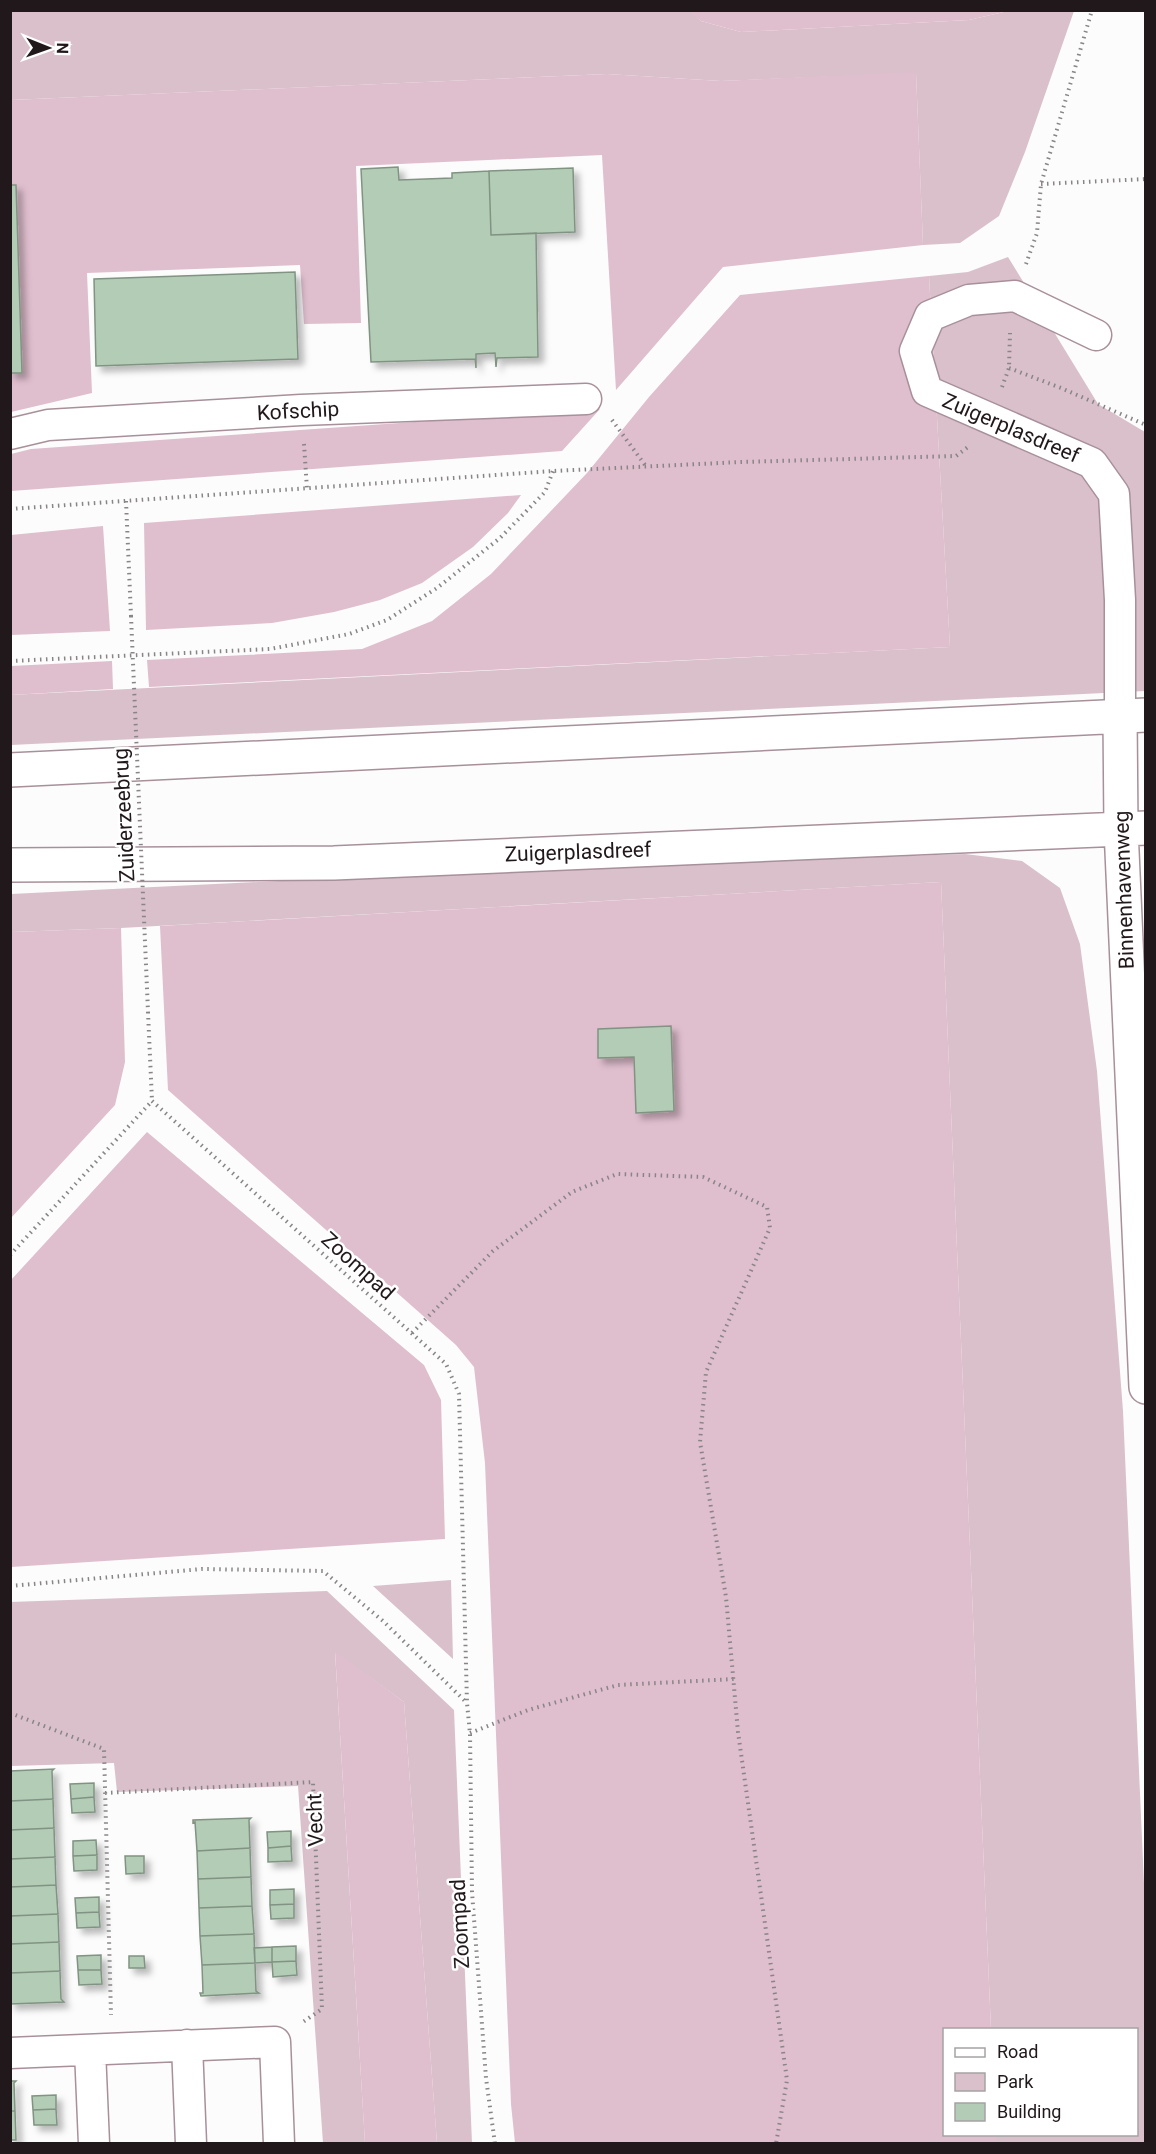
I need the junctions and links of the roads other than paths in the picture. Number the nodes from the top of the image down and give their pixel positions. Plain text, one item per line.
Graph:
1 (1096, 335) dead end
2 (586, 399) road end
3 (10, 434) edge
4 (1133, 716) edge
5 (10, 770) edge
6 (1133, 828) edge
7 (10, 865) edge
8 (1146, 1387) edge
9 (187, 2045) junction
10 (101, 2049) junction
11 (10, 2053) edge
12 (94, 2144) edge
13 (191, 2144) edge
14 (279, 2144) edge

1 - 4 street, Zuigerplasdreef
2 - 3 street, Kofschip
4 - 5 main road
4 - 6 main road, Binnenhavenweg
6 - 7 main road, Zuigerplasdreef
6 - 8 main road, Binnenhavenweg
9 - 10 street
9 - 13 street
9 - 14 street
10 - 11 street
10 - 12 street

